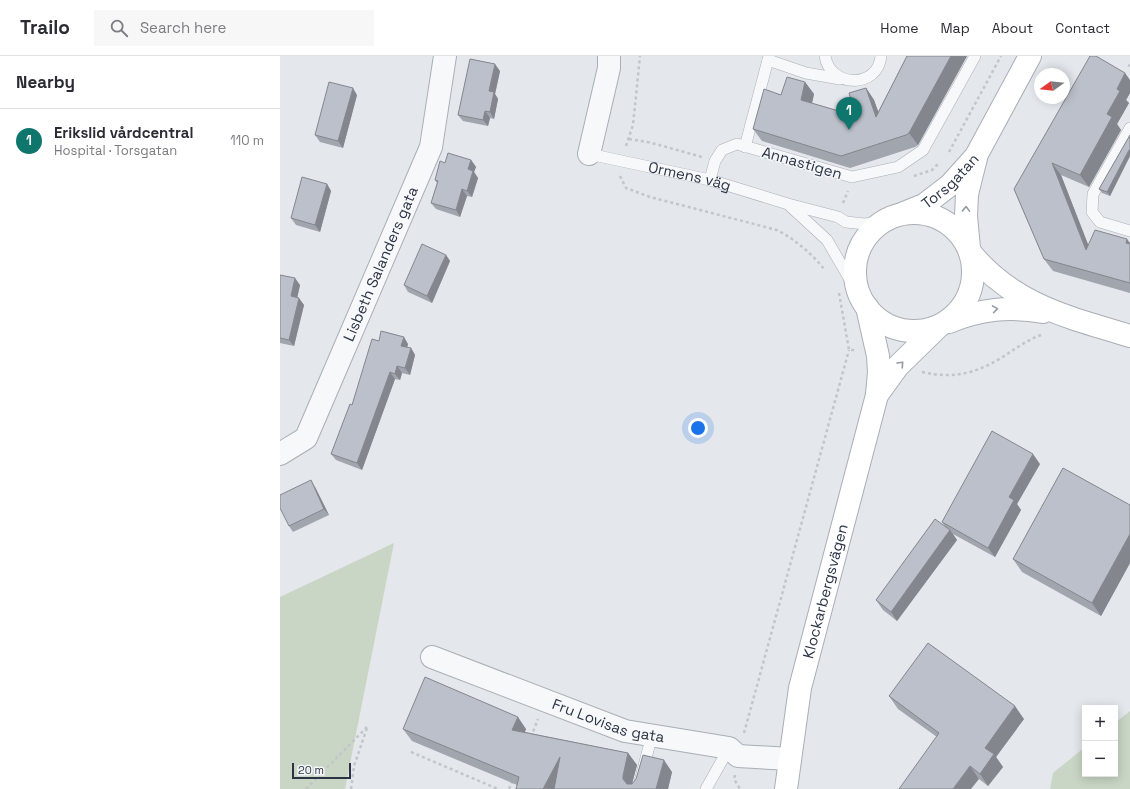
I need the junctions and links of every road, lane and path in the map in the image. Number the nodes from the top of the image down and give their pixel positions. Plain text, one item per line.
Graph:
1 (445, 56) edge
2 (609, 56) edge
3 (825, 56) edge
4 (881, 56) edge
5 (975, 56) edge
6 (1030, 56) edge
7 (768, 58) edge
8 (843, 79) junction
9 (1130, 128) edge
10 (629, 139) dead end
11 (745, 147) junction
12 (589, 154) joint
13 (976, 156) junction
14 (716, 161) junction
15 (710, 180) junction
16 (788, 204) junction
17 (894, 217) junction
18 (1130, 231) edge
19 (969, 250) junction
20 (865, 304) junction
21 (1064, 316) junction
22 (941, 326) junction
23 (1130, 336) edge
24 (849, 350) dead end
25 (877, 395) junction
26 (280, 454) edge
27 (432, 657) dead end
28 (546, 700) junction
29 (652, 735) junction
30 (531, 737) edge
31 (411, 752) dead end
32 (733, 752) junction
33 (790, 759) junction
34 (516, 774) edge
35 (306, 789) edge
36 (351, 789) edge
37 (498, 789) edge
38 (509, 789) edge
39 (638, 789) edge
40 (706, 789) edge
41 (740, 789) edge
42 (786, 789) edge

1 - 26 street, Lisbeth Salanders gata
2 - 12 street, Ormens väg
3 - 8 lane
4 - 8 lane
5 - 11 lane, Annastigen
6 - 13 main road
7 - 8 lane
7 - 11 lane
9 - 18 lane
10 - 14 path
11 - 14 lane, Annastigen
12 - 15 lane, Ormens väg
13 - 17 main road, Torsgatan
19 -> 13 main road, Torsgatan
14 - 15 lane, Annastigen
15 - 16 lane, Ormens väg
16 - 17 lane, Ormens väg
16 - 20 lane
17 - 19 main road
17 - 20 main road
19 - 21 main road
19 - 22 main road
20 - 22 main road
20 - 25 main road, Klockarbergsvägen
22 -> 21 main road
21 - 23 main road
25 -> 22 main road, Klockarbergsvägen
24 - 32 path
25 - 33 main road, Klockarbergsvägen
27 - 28 street, Fru Lovisas gata
28 - 29 street, Fru Lovisas gata
28 - 30 path
29 - 32 street, Fru Lovisas gata
29 - 39 lane
31 - 37 path
32 - 33 street, Fru Lovisas gata
32 - 40 lane
32 - 41 path
33 - 42 main road, Klockarbergsvägen
34 - 38 path
35 - 36 path

